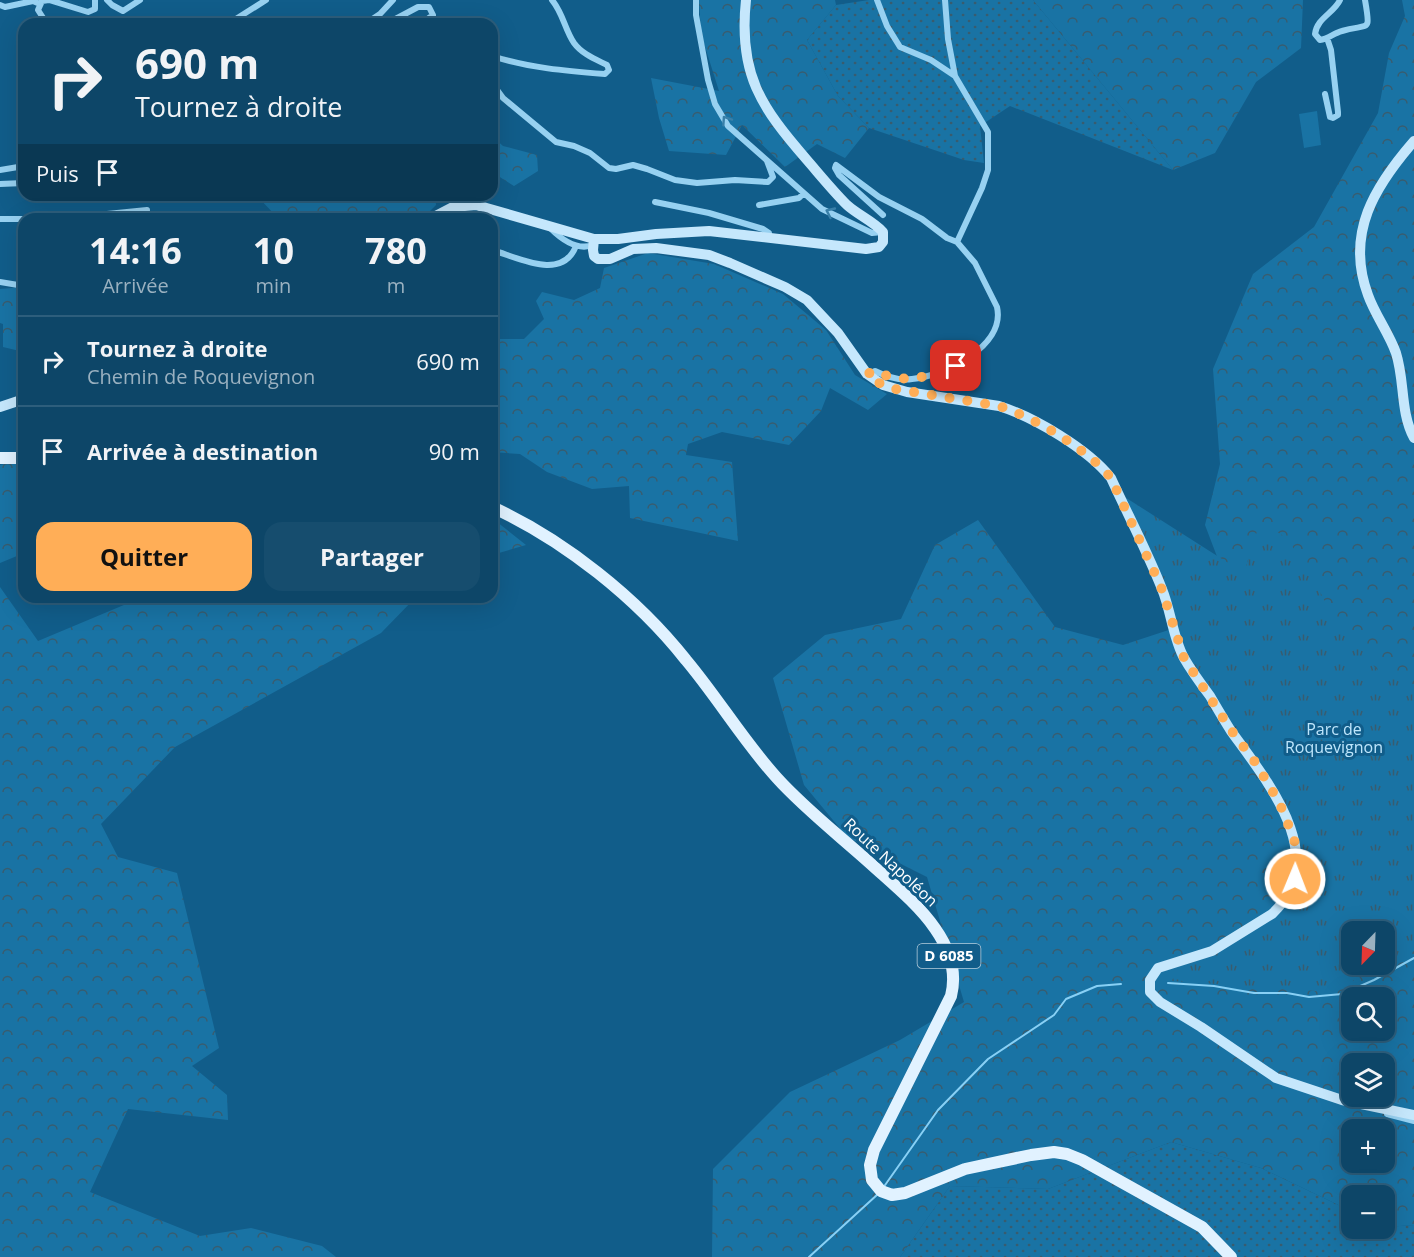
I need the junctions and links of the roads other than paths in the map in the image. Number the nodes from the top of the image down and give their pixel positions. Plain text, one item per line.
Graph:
1 (95, 0) edge
2 (107, 0) edge
3 (140, 0) edge
4 (266, 0) edge
5 (393, 0) edge
6 (552, 0) edge
7 (696, 0) edge
8 (746, 0) edge
9 (878, 0) edge
10 (945, 0) edge
11 (1340, 0) edge
12 (1365, 0) edge
13 (40, 4) junction
14 (0, 5) edge
15 (43, 18) edge
16 (238, 18) edge
17 (374, 18) edge
18 (397, 18) edge
19 (430, 18) edge
20 (1328, 38) junction
21 (498, 58) edge
22 (955, 76) junction
23 (498, 91) edge
24 (1325, 94) dead end
25 (1414, 141) edge
26 (767, 161) junction
27 (18, 167) edge
28 (0, 170) edge
29 (18, 183) edge
30 (0, 184) edge
31 (804, 194) junction
32 (654, 202) dead end
33 (759, 205) dead end
34 (147, 210) dead end
35 (117, 213) edge
36 (442, 213) edge
37 (882, 215) dead end
38 (0, 219) edge
39 (18, 219) edge
40 (548, 226) junction
41 (883, 232) junction
42 (769, 237) junction
43 (594, 242) junction
44 (957, 242) junction
45 (576, 246) junction
46 (498, 252) edge
47 (0, 282) edge
48 (18, 285) edge
49 (867, 374) junction
50 (18, 401) edge
51 (0, 407) edge
52 (1414, 438) edge
53 (1, 458) edge
54 (18, 458) edge
55 (498, 510) edge
56 (1341, 1100) edge
57 (1377, 1107) joint
58 (1414, 1115) edge
59 (1414, 1121) edge
60 (1231, 1257) edge

1 - 13 street
2 - 3 street
4 - 16 street
5 - 17 street
6 - 21 street
26 -> 7 street
8 - 41 street
9 - 22 street
10 - 22 street
11 - 20 street
12 - 20 street
13 - 14 street
13 - 15 street
18 - 19 street
20 - 24 street
22 - 44 street
23 - 26 street
25 - 52 street
26 - 31 street
27 - 28 street
29 - 30 street
31 - 33 street
41 -> 31 street
32 - 42 street
34 - 35 street
36 - 40 street
37 - 44 street
38 - 39 street
40 - 43 street
40 - 45 street
41 - 42 street
42 - 43 street
43 - 45 street
43 - 49 street
44 - 49 street
45 - 46 street
47 - 48 street
49 - 56 street
50 - 51 street
53 - 54 main road
55 - 60 main road, Route Napoléon / D 6085
57 - 58 street
57 - 59 street

